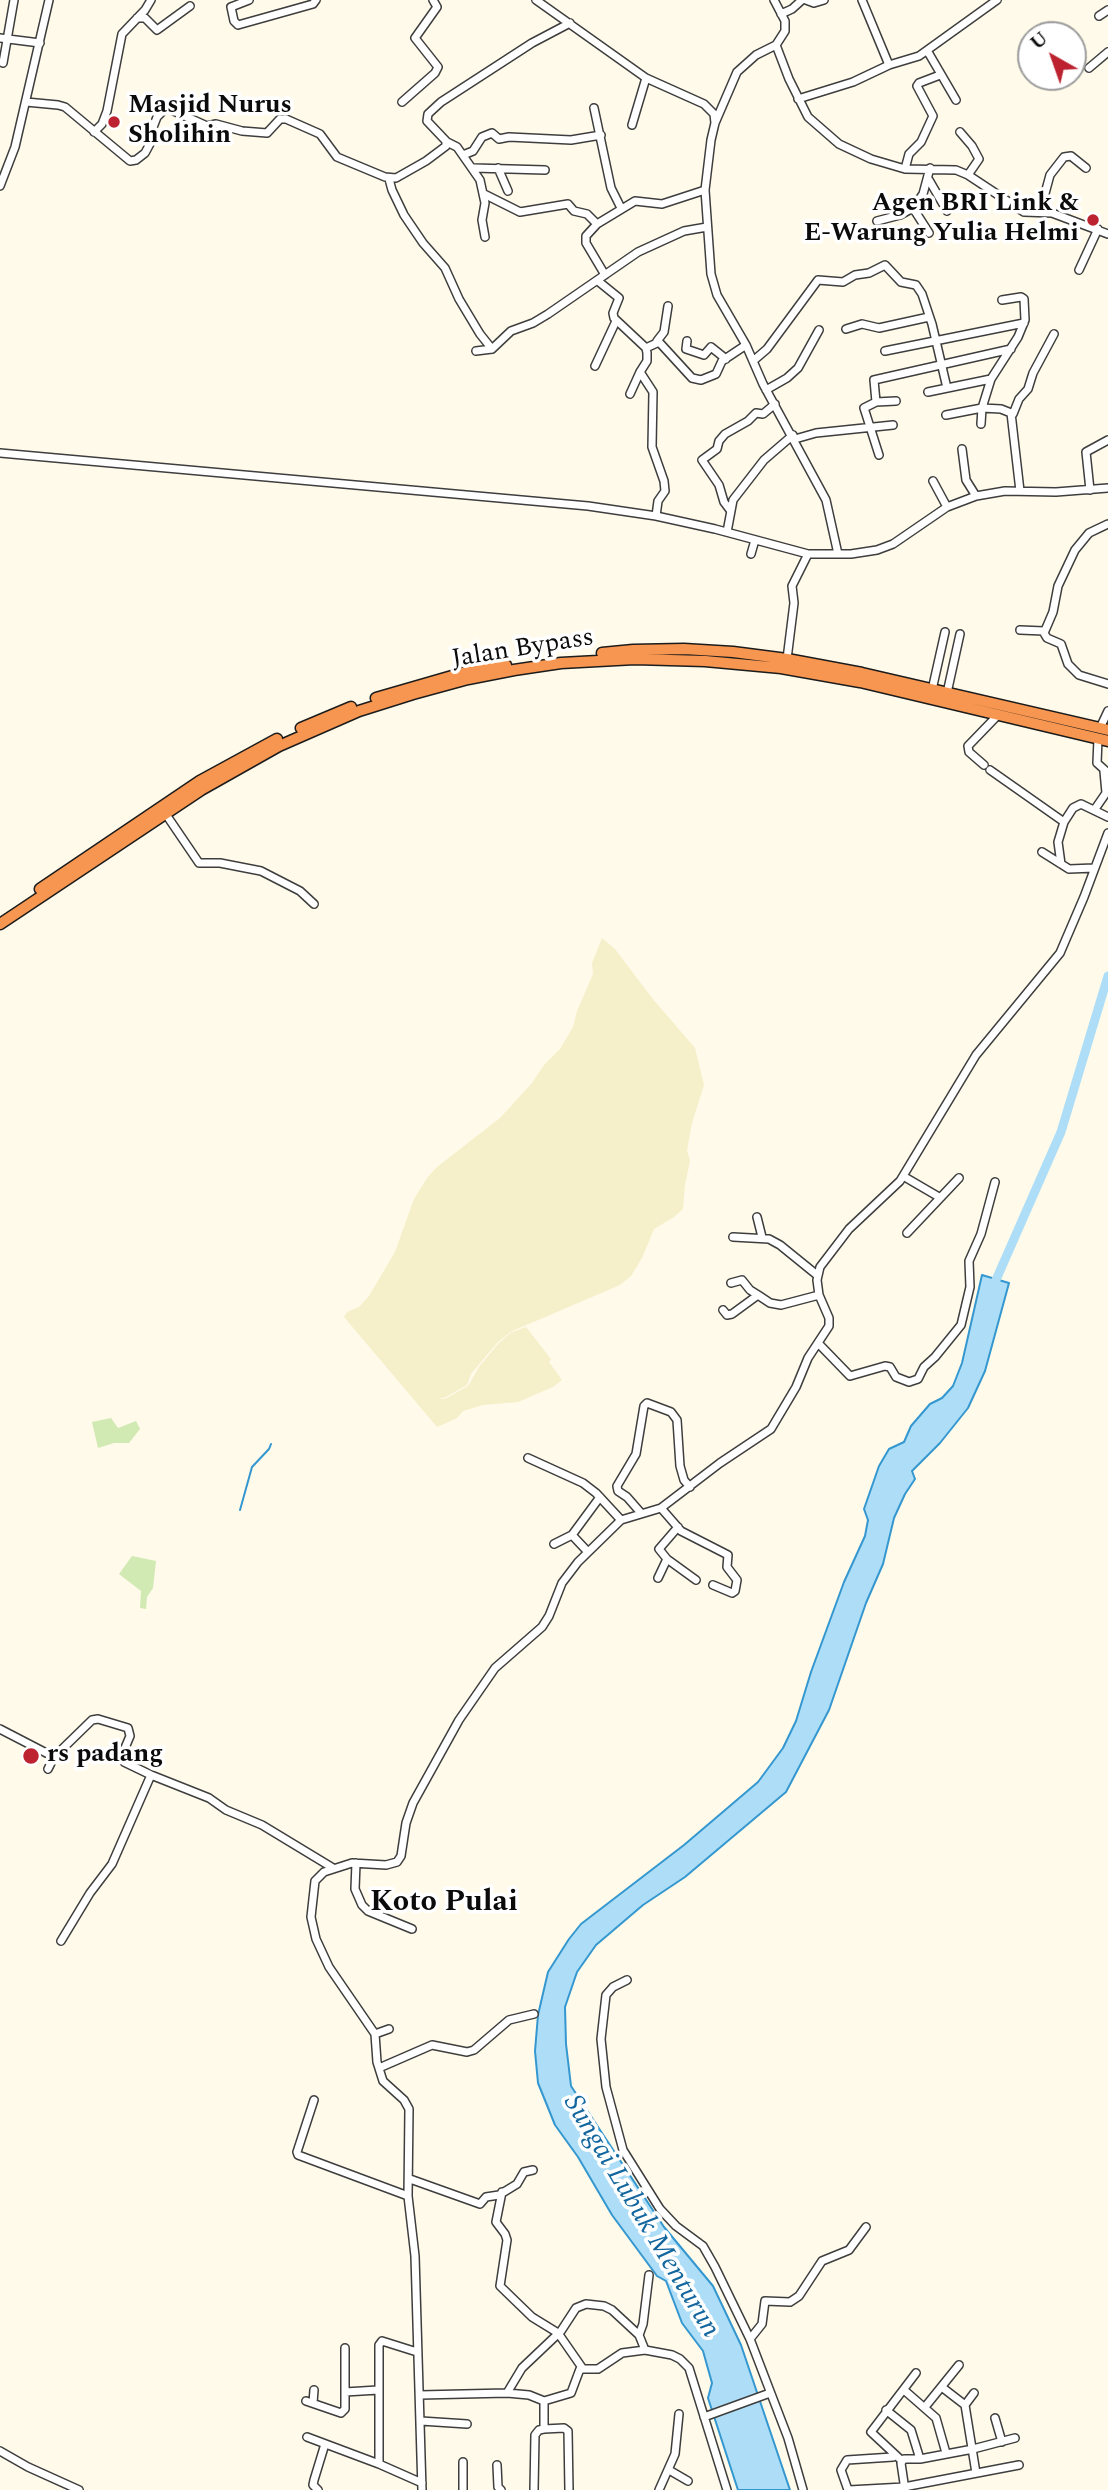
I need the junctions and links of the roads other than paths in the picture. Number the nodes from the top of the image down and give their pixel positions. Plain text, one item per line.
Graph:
1 (14, 0) edge
2 (49, 0) edge
3 (151, 0) edge
4 (249, 0) edge
5 (316, 0) edge
6 (433, 0) edge
7 (536, 0) edge
8 (774, 0) edge
9 (804, 0) edge
10 (824, 0) edge
11 (997, 0) edge
12 (864, 1) edge
13 (190, 6) dead end
14 (1108, 10) edge
15 (781, 13) junction
16 (1099, 16) dead end
17 (137, 18) junction
18 (570, 23) junction
19 (3, 41) edge
20 (40, 45) junction
21 (776, 45) junction
22 (1108, 51) edge
23 (928, 52) junction
24 (4, 63) dead end
25 (889, 65) junction
26 (1089, 68) dead end
27 (940, 75) junction
28 (646, 78) junction
29 (798, 99) junction
30 (956, 100) dead end
31 (402, 102) dead end
32 (26, 103) junction
33 (594, 108) dead end
34 (715, 123) junction
35 (632, 125) dead end
36 (94, 132) junction
37 (960, 132) dead end
38 (601, 135) junction
39 (447, 142) junction
40 (463, 155) junction
41 (4, 163) edge
42 (474, 168) junction
43 (498, 168) junction
44 (930, 168) junction
45 (1086, 168) dead end
46 (905, 169) junction
47 (545, 170) dead end
48 (968, 175) junction
49 (389, 178) junction
50 (929, 180) junction
51 (0, 186) edge
52 (705, 190) junction
53 (508, 191) dead end
54 (484, 194) junction
55 (621, 208) junction
56 (913, 208) junction
57 (947, 211) dead end
58 (1040, 212) junction
59 (877, 221) dead end
60 (597, 224) junction
61 (707, 227) junction
62 (1098, 229) junction
63 (929, 233) dead end
64 (1108, 234) edge
65 (485, 237) dead end
66 (1079, 270) dead end
67 (605, 275) junction
68 (598, 281) junction
69 (1002, 300) dead end
70 (668, 306) dead end
71 (929, 317) junction
72 (616, 321) junction
73 (1024, 323) junction
74 (846, 329) dead end
75 (819, 330) dead end
76 (1055, 334) dead end
77 (657, 341) junction
78 (687, 341) dead end
79 (935, 342) junction
80 (746, 345) junction
81 (646, 348) junction
82 (492, 349) junction
83 (1011, 349) junction
84 (476, 351) dead end
85 (885, 351) dead end
86 (726, 359) junction
87 (753, 361) junction
88 (941, 364) junction
89 (595, 366) dead end
90 (640, 372) junction
91 (991, 379) junction
92 (947, 388) junction
93 (766, 390) junction
94 (928, 392) dead end
95 (630, 394) dead end
96 (896, 401) dead end
97 (876, 402) junction
98 (775, 404) junction
99 (982, 408) junction
100 (1013, 414) junction
101 (946, 415) dead end
102 (981, 424) dead end
103 (893, 425) dead end
104 (870, 427) junction
105 (794, 437) junction
106 (1108, 440) edge
107 (962, 449) dead end
108 (0, 453) edge
109 (879, 455) dead end
110 (933, 481) dead end
111 (1108, 488) edge
112 (1090, 490) junction
113 (1020, 491) junction
114 (976, 496) junction
115 (947, 507) junction
116 (730, 510) junction
117 (656, 516) junction
118 (1108, 524) edge
119 (727, 532) junction
120 (755, 540) junction
121 (751, 554) dead end
122 (808, 554) junction
123 (838, 554) junction
124 (1020, 630) dead end
125 (1044, 631) junction
126 (945, 632) dead end
127 (960, 634) dead end
128 (787, 659) junction
129 (861, 678) junction
130 (1108, 684) edge
131 (932, 690) junction
132 (947, 693) junction
133 (1108, 712) edge
134 (997, 716) junction
135 (1103, 734) edge
136 (1106, 771) edge
137 (1095, 809) junction
138 (165, 813) junction
139 (1108, 817) edge
140 (1064, 822) junction
141 (1108, 834) edge
142 (110, 845) junction
143 (1042, 852) dead end
144 (1061, 864) junction
145 (1094, 868) junction
146 (314, 904) dead end
147 (0, 917) edge
148 (0, 925) edge
149 (903, 1176) junction
150 (959, 1178) dead end
151 (995, 1182) dead end
152 (939, 1197) junction
153 (757, 1217) dead end
154 (907, 1233) dead end
155 (733, 1237) dead end
156 (762, 1237) junction
157 (817, 1275) junction
158 (731, 1283) dead end
159 (758, 1295) junction
160 (819, 1295) junction
161 (723, 1310) dead end
162 (818, 1343) junction
163 (528, 1458) dead end
164 (690, 1487) junction
165 (600, 1497) junction
166 (661, 1508) junction
167 (642, 1513) junction
168 (621, 1520) junction
169 (678, 1527) junction
170 (572, 1535) junction
171 (554, 1544) dead end
172 (588, 1552) junction
173 (667, 1559) junction
174 (658, 1578) dead end
175 (696, 1580) dead end
176 (713, 1585) dead end
177 (0, 1728) edge
178 (54, 1757) junction
179 (48, 1769) dead end
180 (151, 1775) junction
181 (356, 1863) junction
182 (333, 1868) junction
183 (412, 1929) dead end
184 (61, 1941) dead end
185 (627, 1980) dead end
186 (534, 2014) dead end
187 (389, 2029) dead end
188 (375, 2034) junction
189 (379, 2068) junction
190 (314, 2100) dead end
191 (533, 2170) dead end
192 (410, 2179) junction
193 (502, 2192) junction
194 (408, 2196) junction
195 (866, 2227) dead end
196 (649, 2275) dead end
197 (558, 2333) junction
198 (639, 2334) junction
199 (750, 2339) junction
200 (345, 2348) dead end
201 (645, 2350) junction
202 (417, 2352) junction
203 (959, 2365) dead end
204 (583, 2369) junction
205 (916, 2373) dead end
206 (943, 2388) junction
207 (314, 2390) dead end
208 (378, 2390) junction
209 (904, 2390) junction
210 (345, 2392) junction
211 (507, 2393) junction
212 (974, 2393) dead end
213 (768, 2394) junction
214 (420, 2395) junction
215 (544, 2401) junction
216 (965, 2405) junction
217 (925, 2407) junction
218 (886, 2410) junction
219 (679, 2414) dead end
220 (706, 2416) junction
221 (995, 2418) dead end
222 (421, 2421) junction
223 (467, 2424) dead end
224 (544, 2429) junction
225 (307, 2437) dead end
226 (1015, 2438) dead end
227 (1002, 2442) junction
228 (325, 2444) junction
229 (973, 2449) junction
230 (0, 2451) edge
231 (946, 2453) junction
232 (898, 2458) junction
233 (920, 2459) junction
234 (463, 2462) dead end
235 (379, 2464) junction
236 (497, 2465) dead end
237 (1019, 2465) dead end
238 (669, 2470) junction
239 (976, 2473) junction
240 (688, 2481) dead end
241 (422, 2486) edge
242 (904, 2489) edge
243 (79, 2490) edge
244 (318, 2490) edge
245 (463, 2490) edge
246 (501, 2490) edge
247 (534, 2490) edge
248 (569, 2490) edge
249 (659, 2490) edge
250 (727, 2490) edge
251 (803, 2490) edge
252 (849, 2490) edge

1 - 19 street
2 - 20 street
3 - 17 street
4 - 5 street
6 - 31 street
7 - 18 street
8 - 15 street
9 - 10 street
9 - 15 street
11 - 23 street
12 - 25 street
13 - 17 street
14 - 16 street
15 - 21 street
17 - 36 street
18 - 28 street
18 - 39 street
19 - 20 street
19 - 24 street
20 - 32 street
21 - 29 street
21 - 34 street
22 - 26 street
23 - 25 street
23 - 27 street
25 - 29 street
27 - 30 street
27 - 46 street
28 - 34 street
28 - 35 street
29 - 46 street
32 - 36 street
32 - 41 street
33 - 38 street
34 - 52 street
36 - 49 street
37 - 48 street
38 - 40 street
38 - 55 street
39 - 40 street
39 - 49 street
40 - 42 street
41 - 51 street
42 - 43 street
42 - 54 street
43 - 47 street
43 - 53 street
44 - 46 street
44 - 48 street
44 - 50 street
45 - 58 street
48 - 58 street
49 - 82 street
50 - 56 street
50 - 57 street
52 - 55 street
52 - 61 street
54 - 60 street
54 - 65 street
55 - 60 street
56 - 59 street
56 - 63 street
58 - 62 street
60 - 67 street
61 - 67 street
61 - 80 street
62 - 64 street
62 - 66 street
67 - 68 street
68 - 72 street
68 - 82 street
69 - 73 street
70 - 77 street
71 - 74 street
71 - 79 street
71 - 87 street
72 - 81 street
72 - 89 street
73 - 79 street
73 - 83 street
75 - 93 street
76 - 100 street
77 - 81 street
77 - 86 street
78 - 86 street
79 - 85 street
79 - 88 street
80 - 86 street
80 - 87 street
81 - 90 street
82 - 84 street
83 - 88 street
83 - 91 street
87 - 93 street
88 - 92 street
88 - 97 street
90 - 95 street
90 - 117 street
91 - 92 street
91 - 99 street
92 - 94 street
93 - 98 street
96 - 97 street
97 - 104 street
98 - 105 street
98 - 116 street
99 - 100 street
99 - 101 street
99 - 102 street
100 - 113 street
103 - 104 street
104 - 105 street
104 - 109 street
105 - 116 street
105 - 123 street
106 - 112 street
107 - 114 street
108 - 117 street
110 - 115 street
111 - 112 street
112 - 113 street
113 - 114 street
114 - 115 street
115 - 123 street
116 - 119 street
117 - 119 street
118 - 125 street
119 - 120 street
120 - 121 street
120 - 122 street
122 - 123 street
122 - 128 street
124 - 125 street
125 - 130 street
126 - 131 street
127 - 132 street
128 - 129 highway, Jalan Bypass
128 - 142 highway, Jalan Bypass
129 - 131 highway, Jalan Bypass
129 - 134 highway, Jalan Bypass
129 - 138 highway, Jalan Bypass
131 - 132 highway, Jalan Bypass
132 - 135 highway, Jalan Bypass
133 - 135 street
134 - 135 highway, Jalan Bypass
134 - 140 street
135 - 136 street
136 - 137 street
137 - 139 street
137 - 140 street
138 - 142 highway, Jalan Bypass
138 - 146 street
140 - 144 street
141 - 145 street
142 - 147 highway, Jalan Bypass
142 - 148 highway, Jalan Bypass
143 - 144 street
144 - 145 street
145 - 149 street
149 - 152 street
149 - 157 street
150 - 152 street
151 - 162 street
152 - 154 street
153 - 156 street
155 - 156 street
156 - 157 street
157 - 160 street
158 - 159 street
159 - 160 street
159 - 161 street
160 - 162 street
162 - 164 street
163 - 165 street
164 - 166 street
164 - 167 street
165 - 168 street
165 - 170 street
166 - 167 street
166 - 169 street
167 - 168 street
168 - 172 street
169 - 173 street
169 - 176 street
170 - 171 street
170 - 172 street
172 - 181 street
173 - 174 street
173 - 175 street
177 - 178 street
178 - 179 street
178 - 180 street
180 - 182 street
180 - 184 street
181 - 182 street
181 - 183 street
182 - 188 street
185 - 199 street
186 - 189 street
187 - 188 street
188 - 189 street
189 - 192 street
190 - 194 street
191 - 193 street
192 - 193 street
192 - 194 street
193 - 197 street
194 - 202 street
195 - 199 street
196 - 198 street
197 - 198 street
197 - 204 street
197 - 211 street
198 - 201 street
199 - 213 street
200 - 210 street
201 - 204 street
201 - 220 street
202 - 208 street
202 - 214 street
203 - 206 street
204 - 215 street
205 - 209 street
206 - 216 street
206 - 217 street
207 - 210 street
208 - 210 street
208 - 235 street
209 - 217 street
209 - 218 street
211 - 214 street
211 - 215 street
212 - 216 street
213 - 220 street
213 - 251 street
214 - 222 street
215 - 224 street
216 - 229 street
217 - 231 street
218 - 232 street
218 - 233 street
219 - 238 street
220 - 250 street
221 - 227 street
222 - 223 street
222 - 241 street
224 - 247 street
224 - 248 street
225 - 228 street
226 - 227 street
227 - 229 street
228 - 235 street
228 - 244 street
229 - 231 street
229 - 239 street
230 - 243 street
231 - 233 street
232 - 233 street
232 - 242 street
232 - 252 street
234 - 245 street
235 - 241 street
236 - 246 street
237 - 239 street
238 - 240 street
238 - 249 street
239 - 242 street
242 - 252 street

